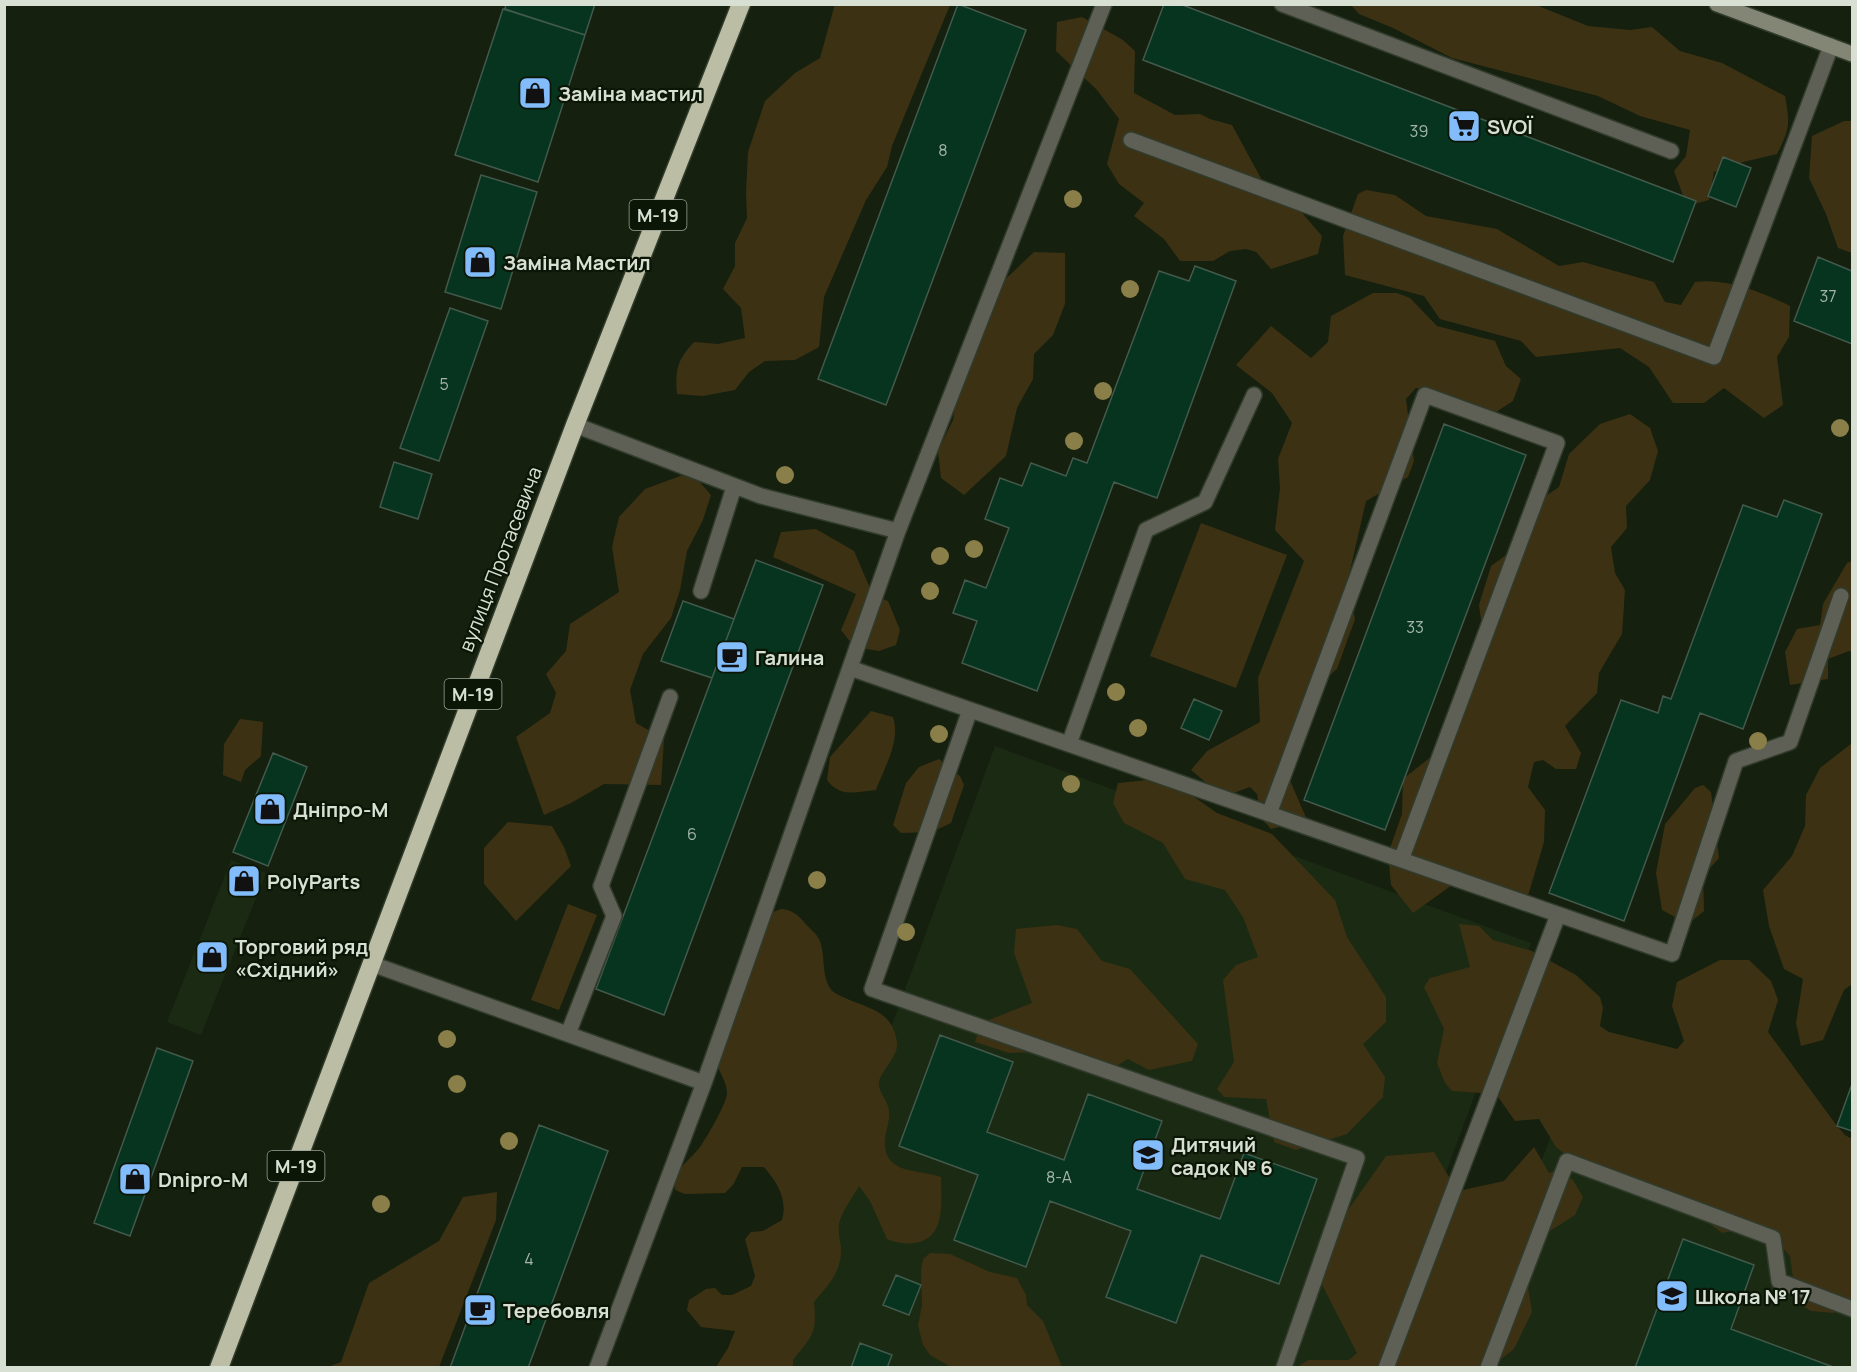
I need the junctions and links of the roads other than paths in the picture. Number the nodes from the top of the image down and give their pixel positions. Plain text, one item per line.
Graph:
1 (741, 4) edge
2 (1104, 4) edge
3 (1282, 4) edge
4 (1717, 4) edge
5 (1831, 46) junction
6 (1852, 54) edge
7 (1131, 140) dead end
8 (1671, 151) dead end
9 (1254, 395) dead end
10 (575, 425) junction
11 (734, 487) junction
12 (898, 531) junction
13 (700, 591) dead end
14 (1841, 596) dead end
15 (850, 668) junction
16 (670, 697) dead end
17 (970, 710) junction
18 (1069, 744) junction
19 (1269, 814) junction
20 (1401, 860) junction
21 (1558, 915) junction
22 (372, 964) junction
23 (568, 1034) junction
24 (704, 1083) junction
25 (1852, 1309) edge
26 (1284, 1367) edge
27 (219, 1368) edge
28 (597, 1368) edge
29 (1386, 1368) edge
30 (1488, 1368) edge

1 - 10 highway, вулиця Протасевича / М-19
2 - 12 lane
3 - 8 lane
4 - 5 main road
5 - 6 main road
5 - 7 lane
9 - 18 lane
10 - 11 lane
10 - 22 highway, вулиця Протасевича / М-19
11 - 12 lane
11 - 13 lane
12 - 15 lane
14 - 21 lane
15 - 17 lane
15 - 24 lane
16 - 23 lane
17 - 18 lane
17 - 26 lane
18 - 19 lane
19 - 20 lane
19 - 20 lane
20 - 21 lane
21 - 29 lane
22 - 23 lane
22 - 27 highway, вулиця Протасевича / М-19
23 - 24 lane
24 - 28 lane
25 - 30 lane

